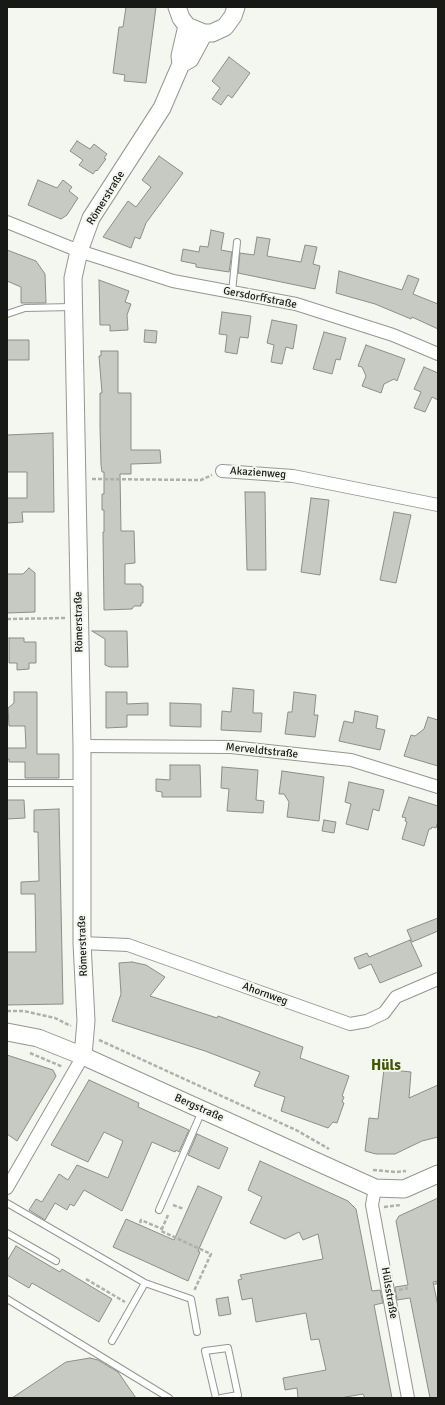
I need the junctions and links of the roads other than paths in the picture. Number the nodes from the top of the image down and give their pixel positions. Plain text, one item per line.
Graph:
1 (177, 7) edge
2 (236, 7) edge
3 (187, 26) junction
4 (204, 33) junction
5 (181, 64) junction
6 (7, 222) edge
7 (237, 242) dead end
8 (78, 251) junction
9 (232, 292) junction
10 (74, 307) junction
11 (7, 314) edge
12 (438, 354) edge
13 (222, 471) road end
14 (438, 505) edge
15 (82, 746) junction
16 (7, 783) edge
17 (82, 783) junction
18 (438, 786) edge
19 (82, 943) junction
20 (438, 979) edge
21 (7, 1032) edge
22 (83, 1056) junction
23 (203, 1110) junction
24 (438, 1174) edge
25 (7, 1188) edge
26 (382, 1189) junction
27 (7, 1203) edge
28 (159, 1210) dead end
29 (7, 1233) edge
30 (56, 1261) dead end
31 (145, 1283) junction
32 (7, 1300) edge
33 (197, 1332) dead end
34 (112, 1341) dead end
35 (169, 1398) edge
36 (216, 1398) edge
37 (221, 1398) edge
38 (408, 1398) edge

1 - 3 main road
2 - 4 main road
3 - 4 main road
3 - 5 main road, Römerstraße
4 - 5 main road, Römerstraße
5 - 8 main road, Römerstraße
6 - 8 street, Gersdorffstraße
7 - 9 lane
8 - 9 street, Gersdorffstraße
8 - 10 main road, Römerstraße
9 - 12 street, Gersdorffstraße
10 - 11 lane
10 - 15 main road, Römerstraße
13 - 14 street, Akazienweg
15 - 17 main road, Römerstraße
15 - 18 street, Merveldtstraße
16 - 17 lane
17 - 19 main road, Römerstraße
19 - 20 street, Ahornweg
19 - 22 main road, Römerstraße
21 - 22 main road, Bergstraße
22 - 23 main road, Bergstraße
22 - 25 street, Römerstraße
23 - 26 main road, Bergstraße
23 - 28 lane
24 - 26 main road
26 - 38 street, Hülsstraße
27 - 31 lane
29 - 30 lane
31 - 33 lane
31 - 34 lane
32 - 35 lane
36 - 37 lane

